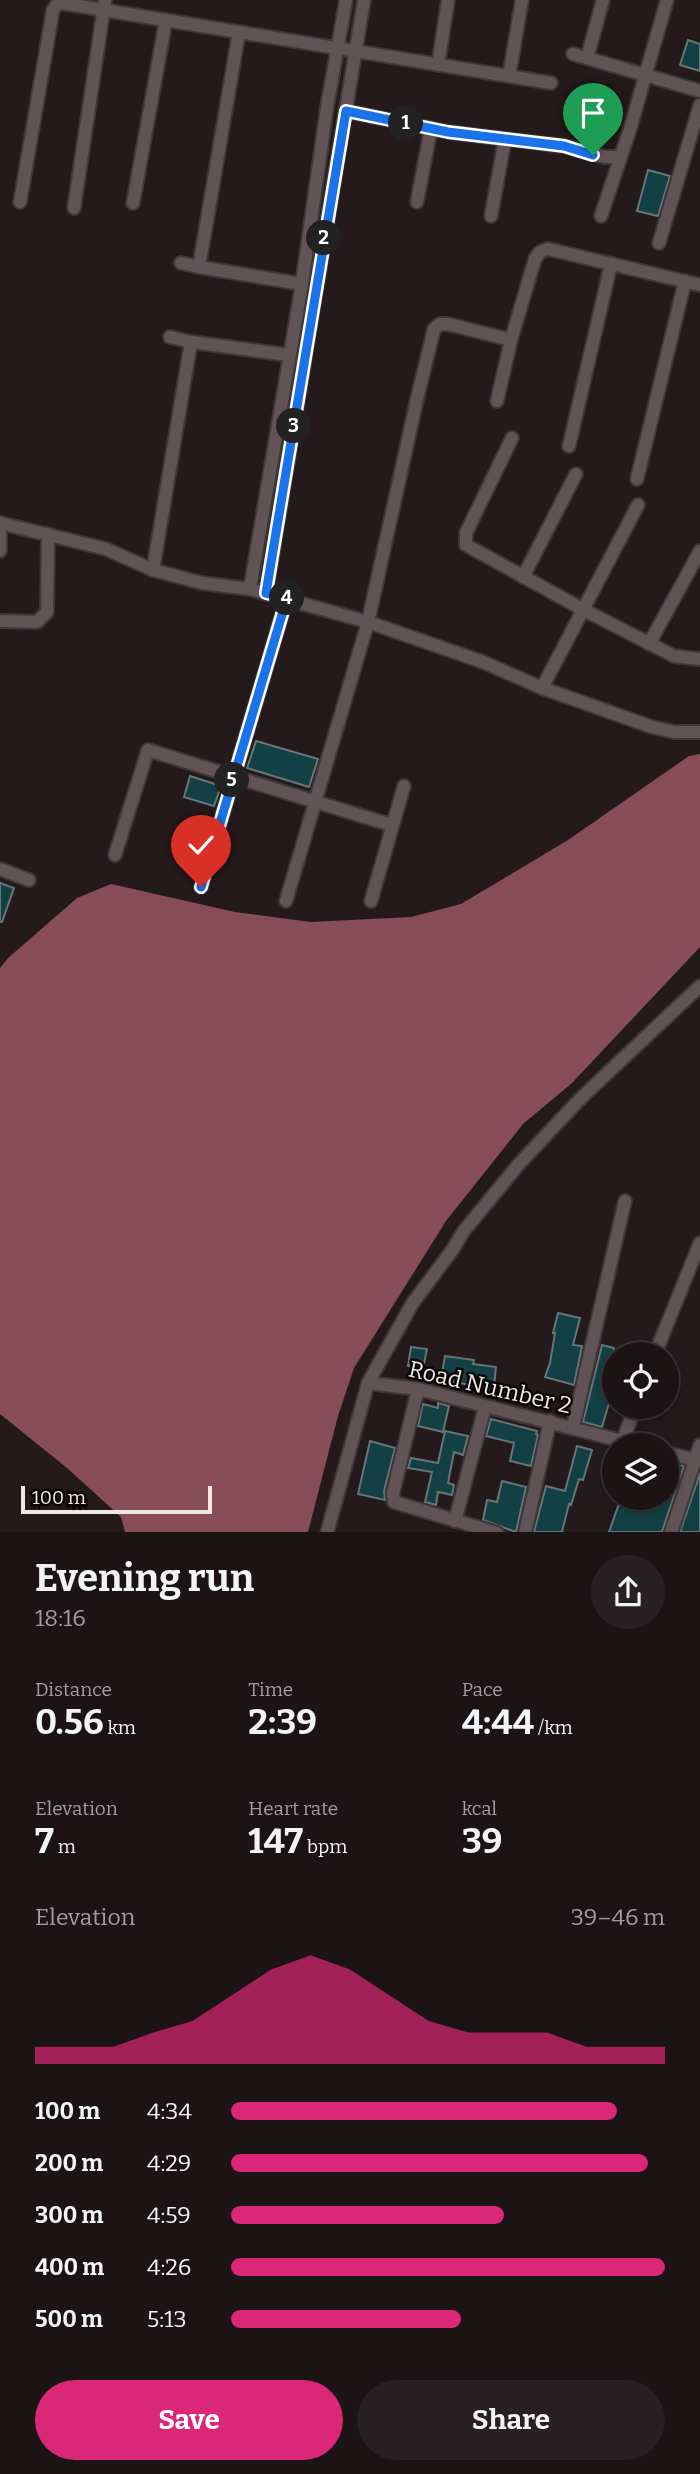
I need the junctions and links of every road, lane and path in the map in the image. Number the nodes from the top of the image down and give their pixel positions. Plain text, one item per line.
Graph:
1 (346, 0) edge
2 (364, 0) edge
3 (448, 0) edge
4 (522, 0) edge
5 (603, 0) edge
6 (667, 0) edge
7 (104, 5) edge
8 (166, 20) junction
9 (239, 32) junction
10 (338, 48) junction
11 (356, 52) junction
12 (573, 54) dead end
13 (587, 58) junction
14 (438, 65) junction
15 (645, 75) junction
16 (509, 76) junction
17 (551, 83) dead end
18 (700, 91) edge
19 (700, 105) edge
20 (346, 111) junction
21 (431, 128) junction
22 (505, 139) junction
23 (620, 157) junction
24 (20, 202) dead end
25 (416, 202) dead end
26 (133, 204) dead end
27 (74, 208) dead end
28 (491, 216) dead end
29 (601, 216) dead end
30 (659, 243) dead end
31 (181, 263) dead end
32 (611, 264) junction
33 (199, 267) junction
34 (685, 281) junction
35 (302, 284) junction
36 (700, 285) edge
37 (170, 337) dead end
38 (511, 340) junction
39 (191, 342) junction
40 (289, 355) junction
41 (497, 401) dead end
42 (512, 438) dead end
43 (569, 446) dead end
44 (576, 474) dead end
45 (637, 480) dead end
46 (638, 505) dead end
47 (0, 523) edge
48 (48, 534) junction
49 (0, 551) edge
50 (700, 551) edge
51 (153, 570) junction
52 (523, 577) junction
53 (250, 589) junction
54 (266, 593) junction
55 (287, 598) junction
56 (584, 610) junction
57 (0, 621) edge
58 (369, 622) junction
59 (649, 644) junction
60 (700, 659) edge
61 (542, 688) junction
62 (700, 732) edge
63 (233, 777) junction
64 (404, 786) dead end
65 (316, 803) junction
66 (391, 825) junction
67 (115, 855) dead end
68 (0, 869) edge
69 (29, 880) dead end
70 (201, 887) dead end
71 (286, 901) dead end
72 (371, 901) dead end
73 (700, 986) edge
74 (625, 1201) dead end
75 (700, 1243) edge
76 (660, 1342) edge
77 (368, 1383) junction
78 (418, 1390) junction
79 (485, 1407) junction
80 (550, 1422) junction
81 (573, 1427) junction
82 (602, 1435) edge
83 (700, 1445) edge
84 (679, 1456) edge
85 (697, 1461) edge
86 (456, 1521) junction
87 (327, 1532) edge
88 (497, 1532) edge
89 (525, 1532) edge
90 (671, 1532) edge

1 - 10 street
2 - 11 street
3 - 14 street
4 - 16 street
5 - 13 street
6 - 15 street
7 - 8 street
7 - 24 street
7 - 27 street
8 - 9 street
8 - 26 street
9 - 10 street
9 - 33 street
10 - 11 street
10 - 35 street
11 - 14 street
11 - 20 street
12 - 13 street
13 - 15 street
14 - 16 street
15 - 18 street
15 - 23 street
16 - 17 street
19 - 30 street
20 - 21 street
20 - 54 street
21 - 22 street
21 - 25 street
22 - 23 street
22 - 28 street
23 - 29 street
31 - 33 street
32 - 34 street
32 - 38 street
32 - 43 street
33 - 35 street
34 - 36 street
34 - 45 street
35 - 40 street
37 - 39 street
38 - 41 street
38 - 58 street
39 - 40 street
39 - 51 street
40 - 53 street
42 - 52 street
44 - 52 street
46 - 56 street
47 - 48 street
47 - 49 street
48 - 51 street
48 - 57 street
50 - 59 street
51 - 53 street
52 - 56 street
53 - 54 street
54 - 55 street
55 - 58 street
55 - 63 street
56 - 59 street
56 - 61 street
58 - 61 street
58 - 65 street
59 - 60 street
61 - 62 street
63 - 65 street
63 - 67 street
63 - 70 street
64 - 66 street
65 - 66 street
65 - 71 street
66 - 72 street
68 - 69 street
73 - 77 street
74 - 81 street
75 - 76 street
77 - 78 street, Road Number 2
77 - 87 street
78 - 79 street, Road Number 2
78 - 86 street
79 - 80 street, Road Number 2
79 - 86 street
80 - 81 street, Road Number 2
80 - 89 street
81 - 82 street, Road Number 2
83 - 85 street
84 - 85 street
85 - 90 street
86 - 88 street

